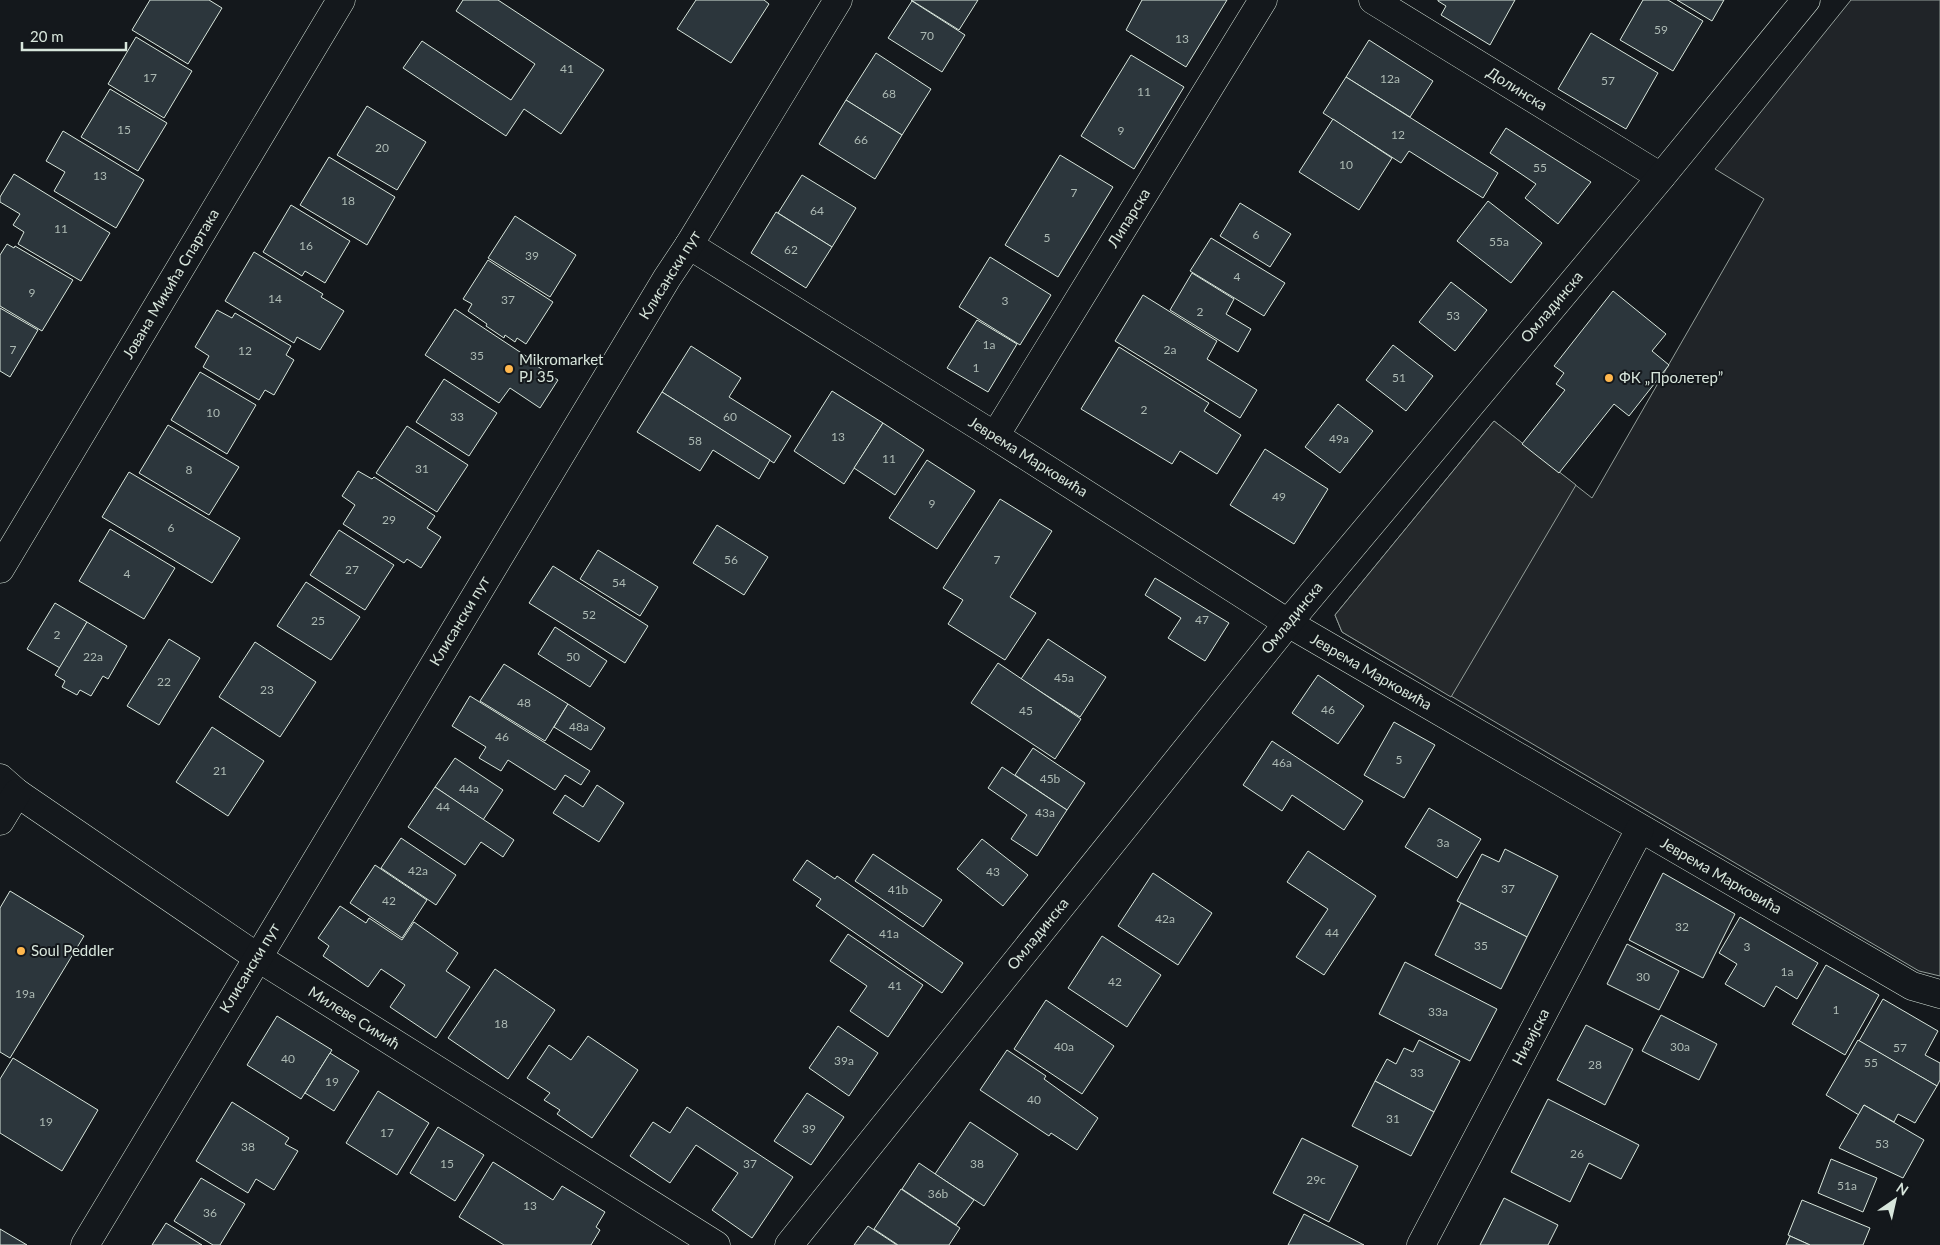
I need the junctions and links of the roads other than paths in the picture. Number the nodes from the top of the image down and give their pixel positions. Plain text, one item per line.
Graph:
1 (341, 0) edge
2 (838, 0) edge
3 (1263, 0) edge
4 (1373, 0) edge
5 (1806, 0) edge
6 (1662, 177) junction
7 (689, 246) junction
8 (995, 436) junction
9 (0, 569) edge
10 (1288, 623) junction
11 (9, 786) edge
12 (0, 821) edge
13 (1640, 829) junction
14 (257, 957) junction
15 (1940, 994) edge
16 (85, 1245) edge
17 (716, 1245) edge
18 (789, 1245) edge
19 (1422, 1245) edge

1 - 9 street, Јована Микића Спартака
2 - 7 street, Клисански пут
3 - 8 street, Липарска
4 - 6 street, Долинска
5 - 6 street, Омладинска
6 - 10 street, Омладинска
7 - 8 street, Јеврема Марковића
7 - 14 street, Клисански пут
8 - 10 street, Јеврема Марковића
10 - 13 street, Јеврема Марковића
10 - 18 street, Омладинска
11 - 12 street
11 - 14 street, Милеве Симић
13 - 15 street, Јеврема Марковића
13 - 19 street, Низијска
14 - 16 street, Клисански пут
14 - 17 street, Милеве Симић

